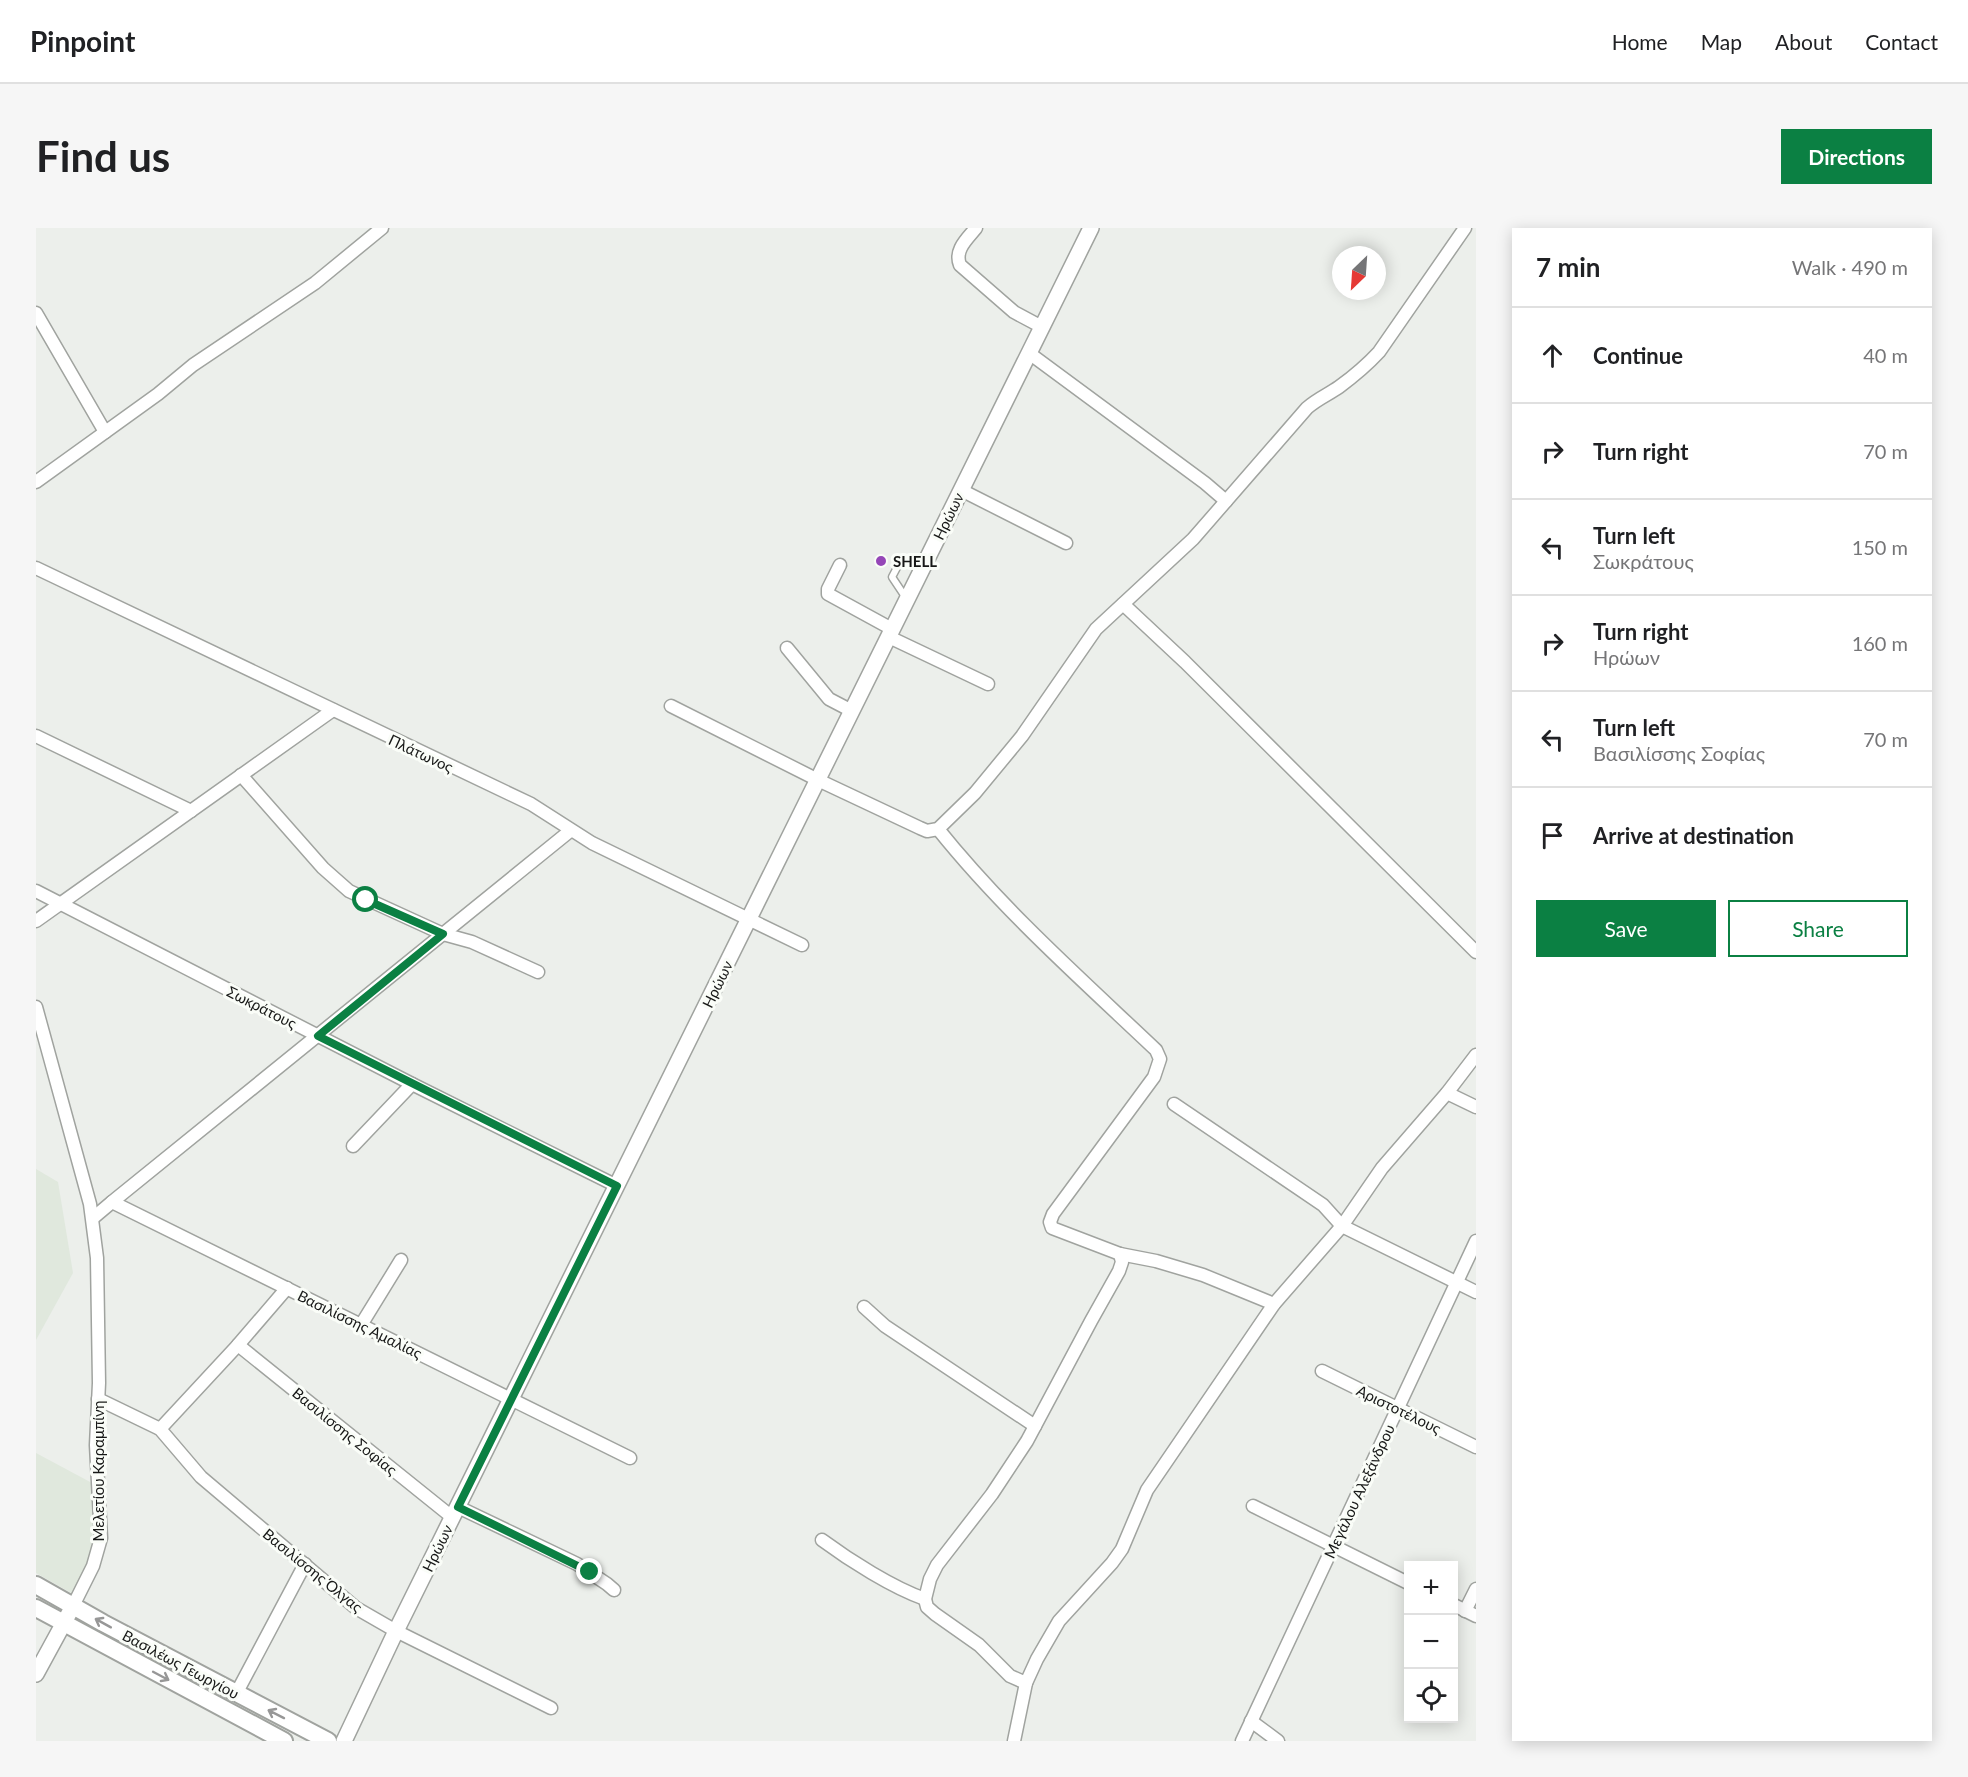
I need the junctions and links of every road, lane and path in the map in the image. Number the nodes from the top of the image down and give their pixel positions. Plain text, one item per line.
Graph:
1 (382, 228) edge
2 (976, 228) edge
3 (1091, 228) edge
4 (1465, 228) edge
5 (36, 313) edge
6 (1042, 327) junction
7 (1029, 353) junction
8 (105, 432) junction
9 (36, 482) edge
10 (961, 490) junction
11 (1226, 501) junction
12 (1066, 543) dead end
13 (928, 557) junction
14 (840, 565) dead end
15 (36, 568) edge
16 (907, 600) junction
17 (1123, 604) junction
18 (890, 633) junction
19 (786, 648) dead end
20 (987, 684) dead end
21 (671, 706) dead end
22 (333, 710) junction
23 (852, 711) junction
24 (36, 736) edge
25 (241, 775) junction
26 (818, 780) junction
27 (191, 811) junction
28 (938, 830) junction
29 (570, 831) junction
30 (36, 891) edge
31 (61, 903) junction
32 (749, 920) junction
33 (36, 921) edge
34 (443, 934) junction
35 (802, 945) dead end
36 (1476, 952) edge
37 (538, 972) dead end
38 (36, 1007) edge
39 (318, 1036) junction
40 (1476, 1054) edge
41 (412, 1084) junction
42 (1447, 1093) junction
43 (1174, 1104) dead end
44 (1476, 1107) edge
45 (353, 1146) dead end
46 (617, 1186) junction
47 (112, 1202) junction
48 (93, 1218) junction
49 (1342, 1226) junction
50 (1476, 1241) edge
51 (1120, 1254) junction
52 (401, 1260) dead end
53 (1456, 1282) junction
54 (287, 1288) junction
55 (1476, 1292) edge
56 (1274, 1304) junction
57 (864, 1307) dead end
58 (361, 1325) junction
59 (238, 1345) junction
60 (1322, 1371) dead end
61 (512, 1399) junction
62 (98, 1400) junction
63 (1397, 1409) junction
64 (1035, 1426) junction
65 (160, 1429) junction
66 (1476, 1447) edge
67 (630, 1458) dead end
68 (1253, 1506) dead end
69 (455, 1512) junction
70 (822, 1540) dead end
71 (1333, 1546) junction
72 (305, 1564) junction
73 (1404, 1581) edge
74 (36, 1585) edge
75 (1476, 1589) edge
76 (614, 1590) dead end
77 (925, 1599) junction
78 (73, 1606) junction
79 (36, 1608) edge
80 (1465, 1611) edge
81 (63, 1623) junction
82 (396, 1631) junction
83 (36, 1674) edge
84 (1026, 1683) junction
85 (236, 1694) junction
86 (551, 1708) dead end
87 (1251, 1721) junction
88 (284, 1741) edge
89 (328, 1741) edge
90 (344, 1741) edge
91 (1014, 1741) edge
92 (1242, 1741) edge
93 (1278, 1741) edge

1 - 8 street
2 - 6 street
3 - 6 street, Ηρώων
4 - 11 street
5 - 8 street
6 - 7 street, Ηρώων
7 - 10 street, Ηρώων
7 - 11 street
8 - 9 street
10 - 12 street
10 - 13 street, Ηρώων
11 - 17 street
13 - 16 street, Ηρώων
13 - 16 lane
14 - 18 street
15 - 22 street, Πλάτωνος
16 - 18 street, Ηρώων
17 - 28 street
17 - 36 street
18 - 20 street
18 - 23 street, Ηρώων
19 - 23 street
21 - 26 street
22 - 25 street
22 - 29 street, Πλάτωνος
23 - 26 street, Ηρώων
24 - 27 street
25 - 27 street
25 - 34 street
26 - 28 street
26 - 32 street, Ηρώων
27 - 31 street
28 - 51 street
29 - 32 street, Πλάτωνος
29 - 34 street
30 - 31 street, Σωκράτους
31 - 33 street
31 - 39 street, Σωκράτους
32 - 35 street, Πλάτωνος
32 - 46 street, Ηρώων
34 - 37 street
34 - 39 street
38 - 48 street, Μελετίου Καραμπίνη
39 - 41 street, Σωκράτους
39 - 47 street
40 - 42 street
41 - 45 street
41 - 46 street, Σωκράτους
42 - 44 street
42 - 49 street
43 - 49 street
46 - 61 street, Ηρώων
47 - 48 street
47 - 54 street, Βασιλίσσης Αμαλίας
48 - 62 street, Μελετίου Καραμπίνη
49 - 53 street
49 - 56 street
50 - 53 street, Μεγάλου Αλεξάνδρου
51 - 56 street
51 - 64 street
52 - 58 street
53 - 55 street
53 - 63 street, Μεγάλου Αλεξάνδρου
54 - 58 street, Βασιλίσσης Αμαλίας
54 - 59 street
56 - 84 street
57 - 64 street
58 - 61 street, Βασιλίσσης Αμαλίας
59 - 65 street
59 - 69 street, Βασιλίσσης Σοφίας
60 - 63 street, Αριστοτέλους
61 - 67 street, Βασιλίσσης Αμαλίας
61 - 69 street, Ηρώων
62 - 65 street, Βασιλίσσης Όλγας
62 - 78 street, Μελετίου Καραμπίνη
63 - 66 street, Αριστοτέλους
63 - 71 street, Μεγάλου Αλεξάνδρου
64 - 77 street
65 - 72 street, Βασιλίσσης Όλγας
68 - 71 street
69 - 76 street, Βασιλίσσης Σοφίας
69 - 82 street, Ηρώων
70 - 77 street
71 - 73 street
71 - 87 street, Μεγάλου Αλεξάνδρου
72 - 82 street, Βασιλίσσης Όλγας
72 - 85 street
74 - 78 main road, Βασιλέως Γεωργίου
75 - 80 street
77 - 84 street
78 - 81 street, Μελετίου Καραμπίνη
85 -> 78 main road, Βασιλέως Γεωργίου
79 - 81 main road, Βασιλέως Γεωργίου
81 - 83 street, Μελετίου Καραμπίνη
81 -> 88 main road, Βασιλέως Γεωργίου
82 - 86 street, Βασιλίσσης Όλγας
82 - 90 street, Ηρώων
84 - 91 street
89 -> 85 main road, Βασιλέως Γεωργίου
87 - 92 street, Μεγάλου Αλεξάνδρου
87 - 93 street

